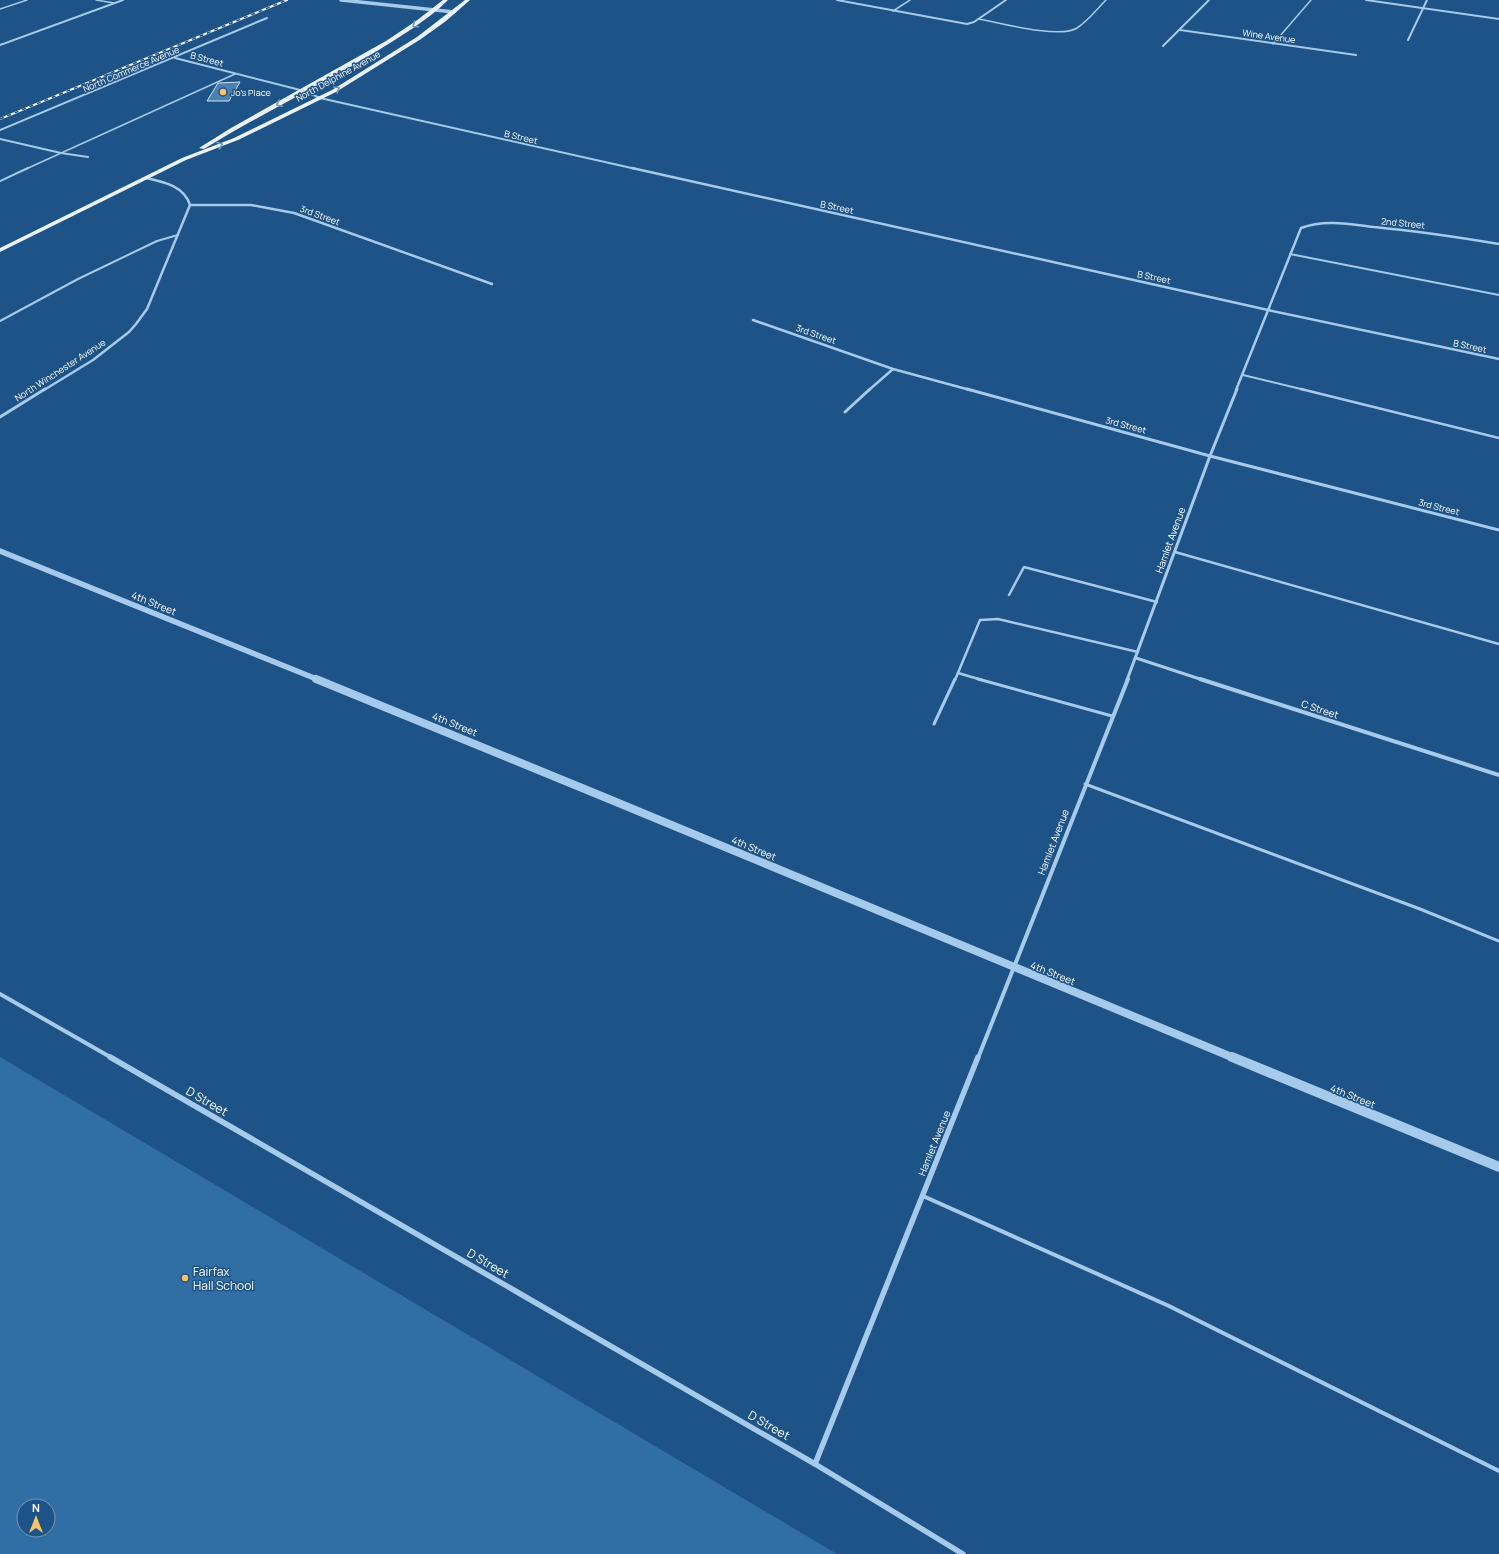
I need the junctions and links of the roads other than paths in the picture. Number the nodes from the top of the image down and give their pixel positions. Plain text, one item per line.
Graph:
1 (27, 0) edge
2 (96, 0) edge
3 (123, 0) edge
4 (341, 0) edge
5 (446, 0) edge
6 (468, 0) edge
7 (837, 0) edge
8 (910, 0) edge
9 (1006, 0) edge
10 (1106, 0) edge
11 (1209, 0) edge
12 (1311, 0) edge
13 (1366, 0) edge
14 (1427, 0) edge
15 (114, 3) junction
16 (0, 9) edge
17 (1423, 9) junction
18 (434, 10) junction
19 (893, 11) junction
20 (454, 12) junction
21 (267, 18) dead end
22 (979, 19) junction
23 (1499, 19) edge
24 (1180, 30) junction
25 (1408, 40) dead end
26 (1273, 44) junction
27 (0, 45) edge
28 (1163, 46) dead end
29 (1356, 55) dead end
30 (175, 58) junction
31 (235, 74) junction
32 (304, 92) junction
33 (320, 98) junction
34 (0, 130) edge
35 (0, 140) edge
36 (61, 153) junction
37 (88, 157) dead end
38 (184, 159) junction
39 (146, 178) junction
40 (0, 182) edge
41 (190, 205) junction
42 (1305, 226) joint
43 (178, 235) junction
44 (1499, 244) edge
45 (0, 250) edge
46 (1290, 254) junction
47 (492, 284) dead end
48 (1499, 295) edge
49 (1268, 310) junction
50 (753, 320) dead end
51 (0, 321) edge
52 (1499, 359) edge
53 (893, 369) junction
54 (1243, 375) junction
55 (845, 412) dead end
56 (0, 417) edge
57 (1499, 438) edge
58 (1210, 456) junction
59 (1499, 530) edge
60 (0, 550) edge
61 (1175, 552) junction
62 (1009, 595) dead end
63 (1157, 602) junction
64 (1499, 644) edge
65 (1138, 652) junction
66 (1136, 658) junction
67 (958, 673) junction
68 (1112, 716) junction
69 (934, 724) dead end
70 (1499, 775) edge
71 (1085, 784) junction
72 (1499, 941) edge
73 (1014, 968) junction
74 (0, 994) edge
75 (1499, 1167) edge
76 (922, 1196) junction
77 (815, 1464) junction
78 (1499, 1471) edge
79 (962, 1554) edge

1 - 16 lane
2 - 15 lane
3 - 15 street
4 - 18 street
5 - 18 main road, North Delphine Avenue
6 - 20 main road, North Delphine Avenue
7 - 19 street
8 - 19 lane
9 - 22 street
10 - 22 lane
11 - 24 street
12 - 26 lane
13 - 17 street
14 - 17 street
15 - 27 street
17 - 23 street
17 - 25 street
18 - 20 street
18 -> 32 main road, North Delphine Avenue
19 - 22 street
33 -> 20 main road, North Delphine Avenue
21 - 30 street, North Commerce Avenue
24 - 26 street, Wine Avenue
24 - 28 street
26 - 29 street, Wine Avenue
30 - 31 street, B Street
30 - 34 street, North Commerce Avenue
31 - 32 street, B Street
31 - 36 lane
32 - 33 street, B Street
32 -> 38 main road, North Delphine Avenue
38 -> 33 main road, North Delphine Avenue
33 - 49 street, B Street
35 - 36 street
36 - 37 street
36 - 40 lane
38 - 39 main road, North Delphine Avenue
39 - 41 street
39 - 45 main road, North Delphine Avenue
41 - 43 street, North Winchester Avenue
41 - 47 street, 3rd Street
42 - 44 street, 2nd Street
42 - 46 street, Hamlet Avenue
43 - 51 lane
43 - 56 street, North Winchester Avenue
46 - 48 lane
46 - 49 street, Hamlet Avenue
49 - 52 street, B Street
49 - 54 street, Hamlet Avenue
50 - 53 street, 3rd Street
53 - 55 street
53 - 58 street, 3rd Street
54 - 57 lane
54 - 58 street, Hamlet Avenue
58 - 59 street, 3rd Street
58 - 61 street, Hamlet Avenue
60 - 73 street, 4th Street
61 - 63 street, Hamlet Avenue
61 - 64 lane
62 - 63 lane
63 - 65 street, Hamlet Avenue
65 - 66 street, Hamlet Avenue
65 - 67 lane
66 - 68 street, Hamlet Avenue
66 - 70 street, C Street
67 - 68 lane
67 - 69 lane
68 - 71 street, Hamlet Avenue
71 - 72 lane
71 - 73 street, Hamlet Avenue
73 - 75 street, 4th Street
73 - 76 street, Hamlet Avenue
74 - 77 street, D Street
76 - 77 street, Hamlet Avenue
76 - 78 lane
77 - 79 street, D Street

